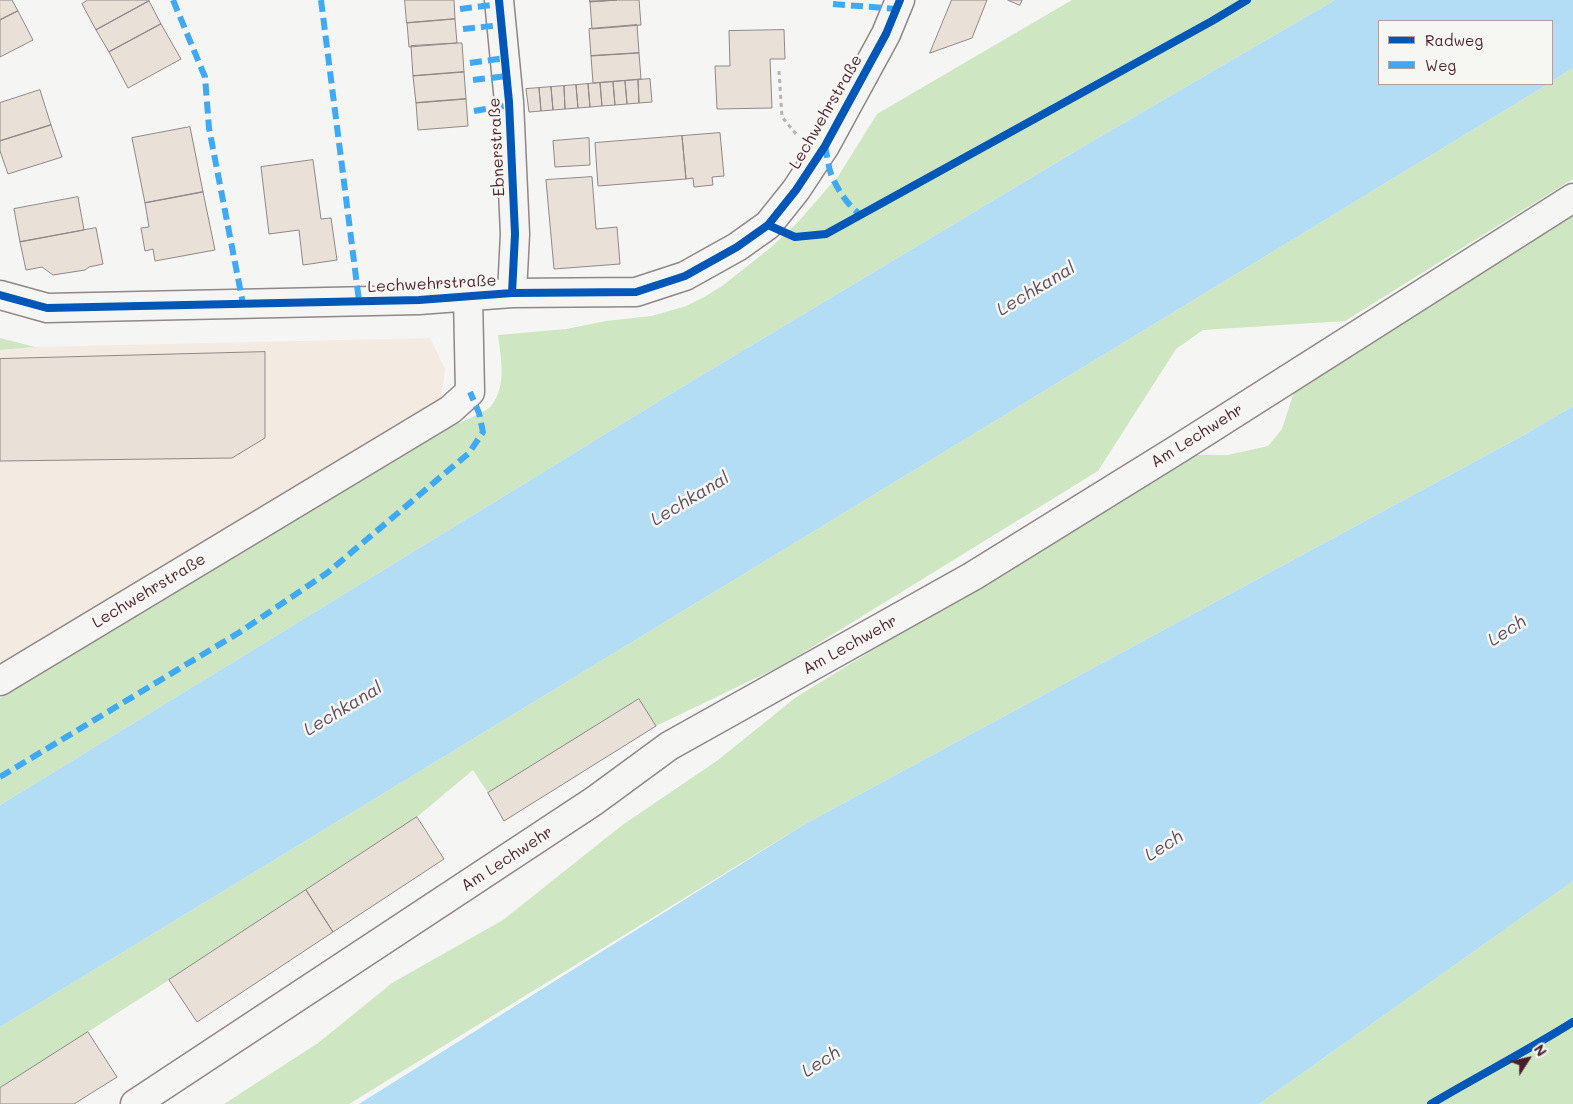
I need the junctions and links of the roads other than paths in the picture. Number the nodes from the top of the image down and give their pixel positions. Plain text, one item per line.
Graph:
1 (499, 0) edge
2 (900, 0) edge
3 (1573, 198) edge
4 (512, 293) junction
5 (0, 295) edge
6 (468, 297) junction
7 (0, 681) edge
8 (135, 1104) edge

1 - 4 street, Ebnerstraße
2 - 4 street, Lechwehrstraße
3 - 8 street, Am Lechwehr
4 - 6 street, Lechwehrstraße
5 - 6 street, Lechwehrstraße
6 - 7 street, Lechwehrstraße

